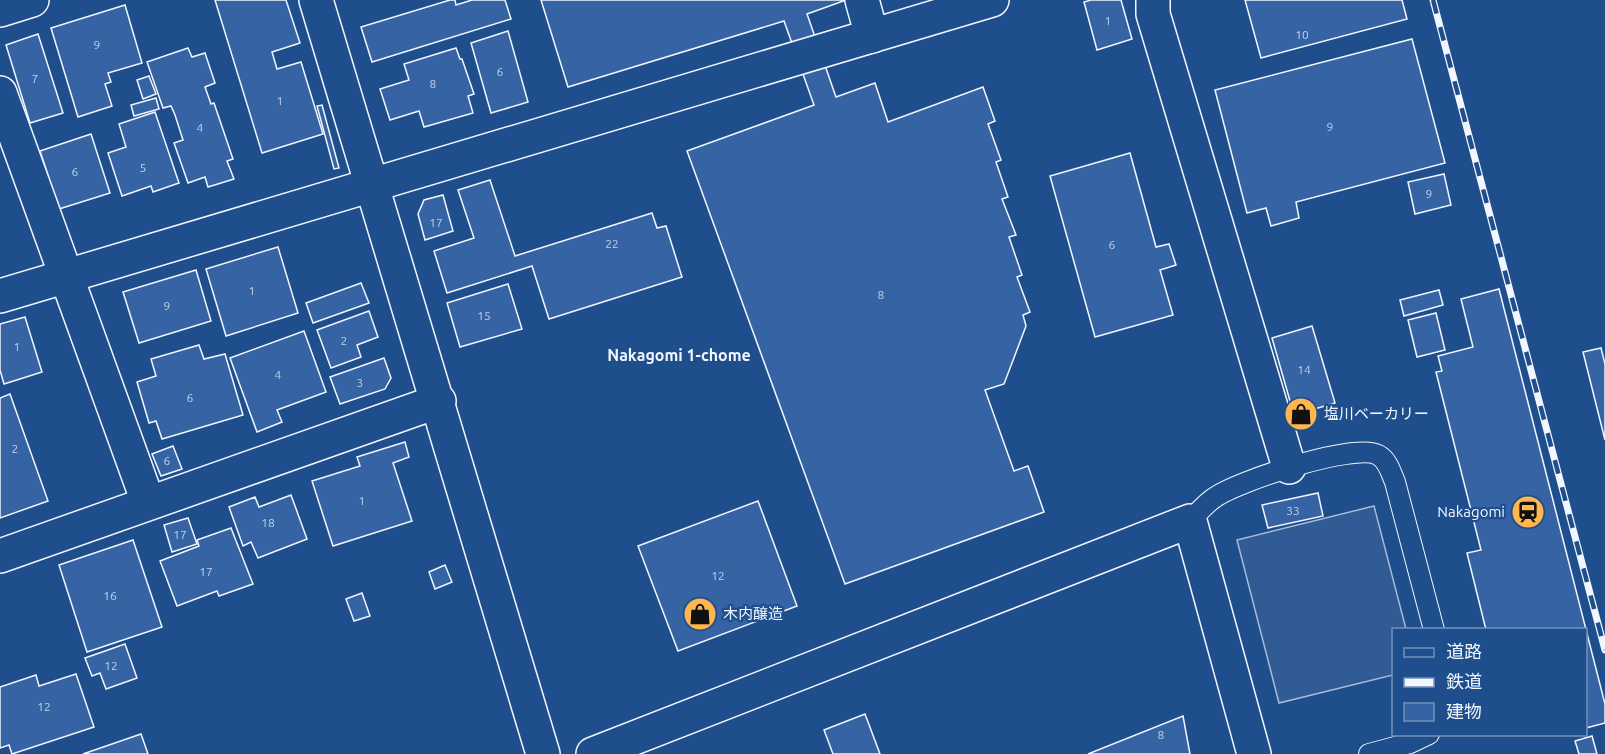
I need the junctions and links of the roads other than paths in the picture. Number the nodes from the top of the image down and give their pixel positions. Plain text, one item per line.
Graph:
1 (32, 0) edge
2 (316, 0) edge
3 (862, 0) edge
4 (992, 0) edge
5 (1153, 0) edge
6 (0, 10) edge
7 (872, 36) junction
8 (0, 93) edge
9 (374, 186) junction
10 (66, 276) junction
11 (0, 296) edge
12 (439, 401) junction
13 (1289, 467) junction
14 (148, 502) junction
15 (1190, 520) junction
16 (0, 555) edge
17 (1433, 628) edge
18 (1427, 736) edge
19 (543, 754) edge
20 (593, 754) edge
21 (1254, 754) edge
22 (1369, 754) edge

1 - 6 street
2 - 9 street
3 - 7 street
4 - 7 street
5 - 13 street
7 - 9 street
8 - 10 street
9 - 10 street
9 - 12 street
10 - 11 street
10 - 14 street
12 - 14 street
12 - 19 street
13 - 15 lane
13 - 17 lane
14 - 16 street
15 - 20 street
15 - 21 street
18 - 22 lane

